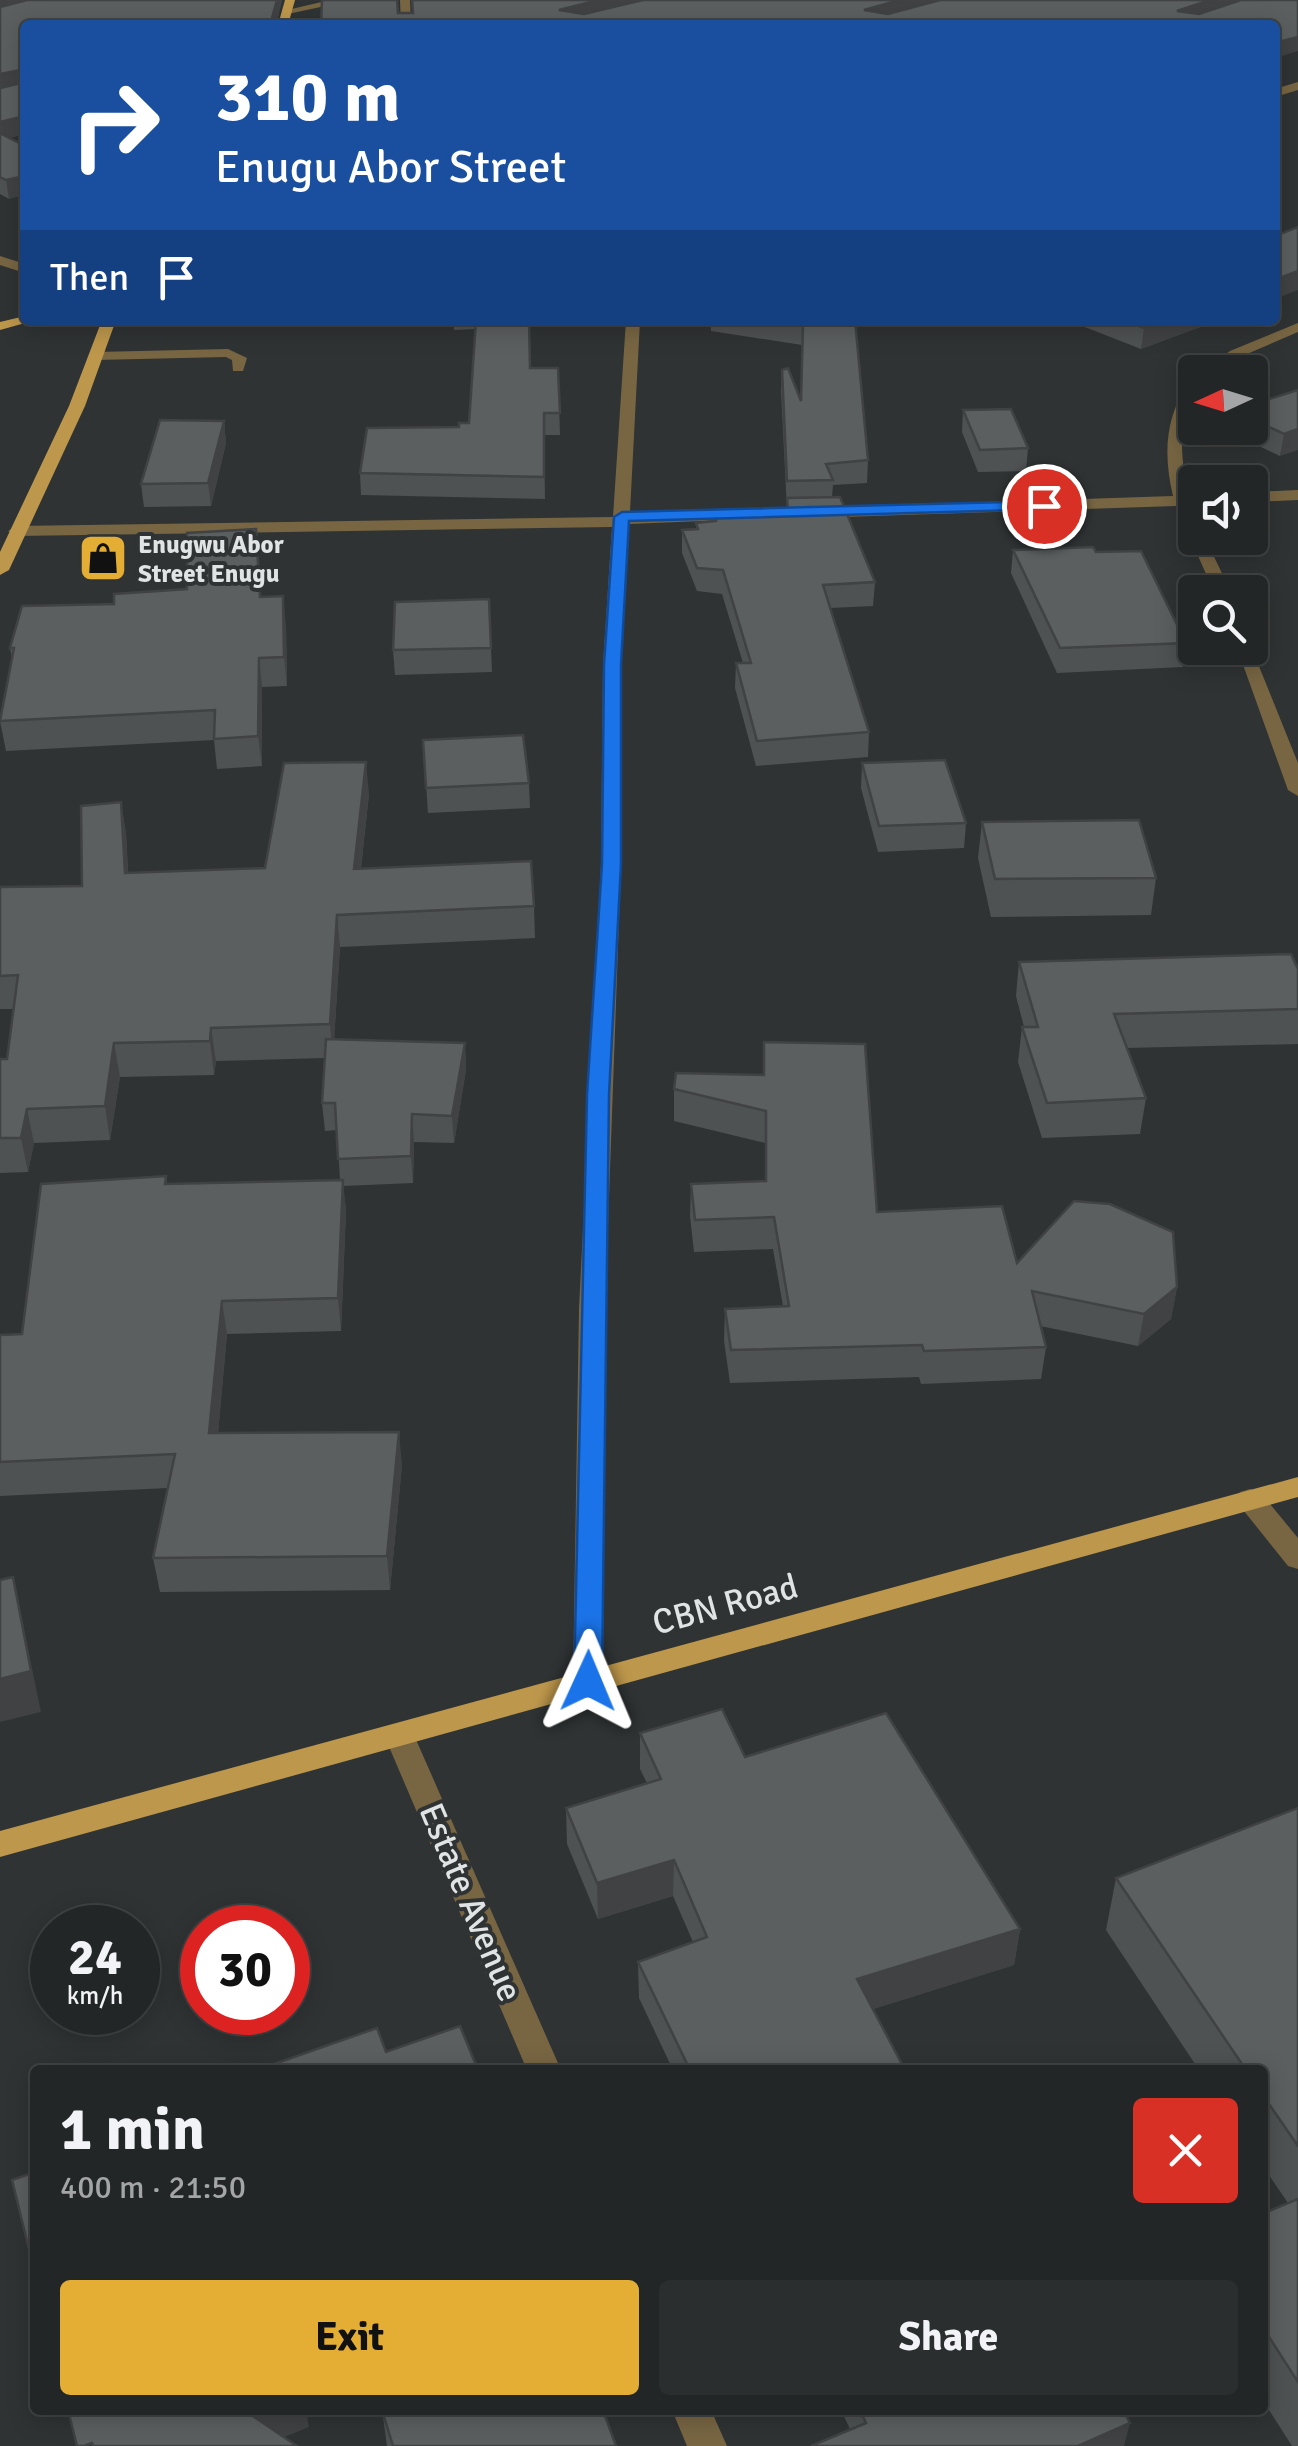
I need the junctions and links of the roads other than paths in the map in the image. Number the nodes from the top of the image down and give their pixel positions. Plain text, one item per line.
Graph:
1 (348, 0) edge
2 (289, 6) edge
3 (107, 325) edge
4 (634, 325) edge
5 (1298, 327) edge
6 (1234, 355) edge
7 (96, 356) junction
8 (238, 368) dead end
9 (1178, 415) edge
10 (1178, 445) edge
11 (1298, 495) edge
12 (1268, 497) edge
13 (1178, 501) edge
14 (788, 513) edge
15 (769, 514) edge
16 (622, 520) junction
17 (8, 542) edge
18 (0, 570) edge
19 (1252, 665) edge
20 (1298, 790) edge
21 (1298, 1487) edge
22 (1250, 1499) junction
23 (1298, 1558) edge
24 (588, 1681) junction
25 (399, 1735) junction
26 (0, 1844) edge
27 (542, 2065) edge
28 (693, 2415) edge
29 (707, 2446) edge

1 - 2 street
3 - 7 main road
4 - 16 street
5 - 6 street
7 - 8 street
7 - 17 main road
9 - 10 street
11 - 12 street
13 - 14 street
15 - 16 street
16 - 17 street
16 - 24 street
17 - 18 main road
19 - 20 street
21 - 22 main road, CBN Road
22 - 23 street
22 - 24 main road, CBN Road
24 - 25 main road, CBN Road
25 - 26 main road, CBN Road
25 - 27 street, Estate Avenue
28 - 29 street

